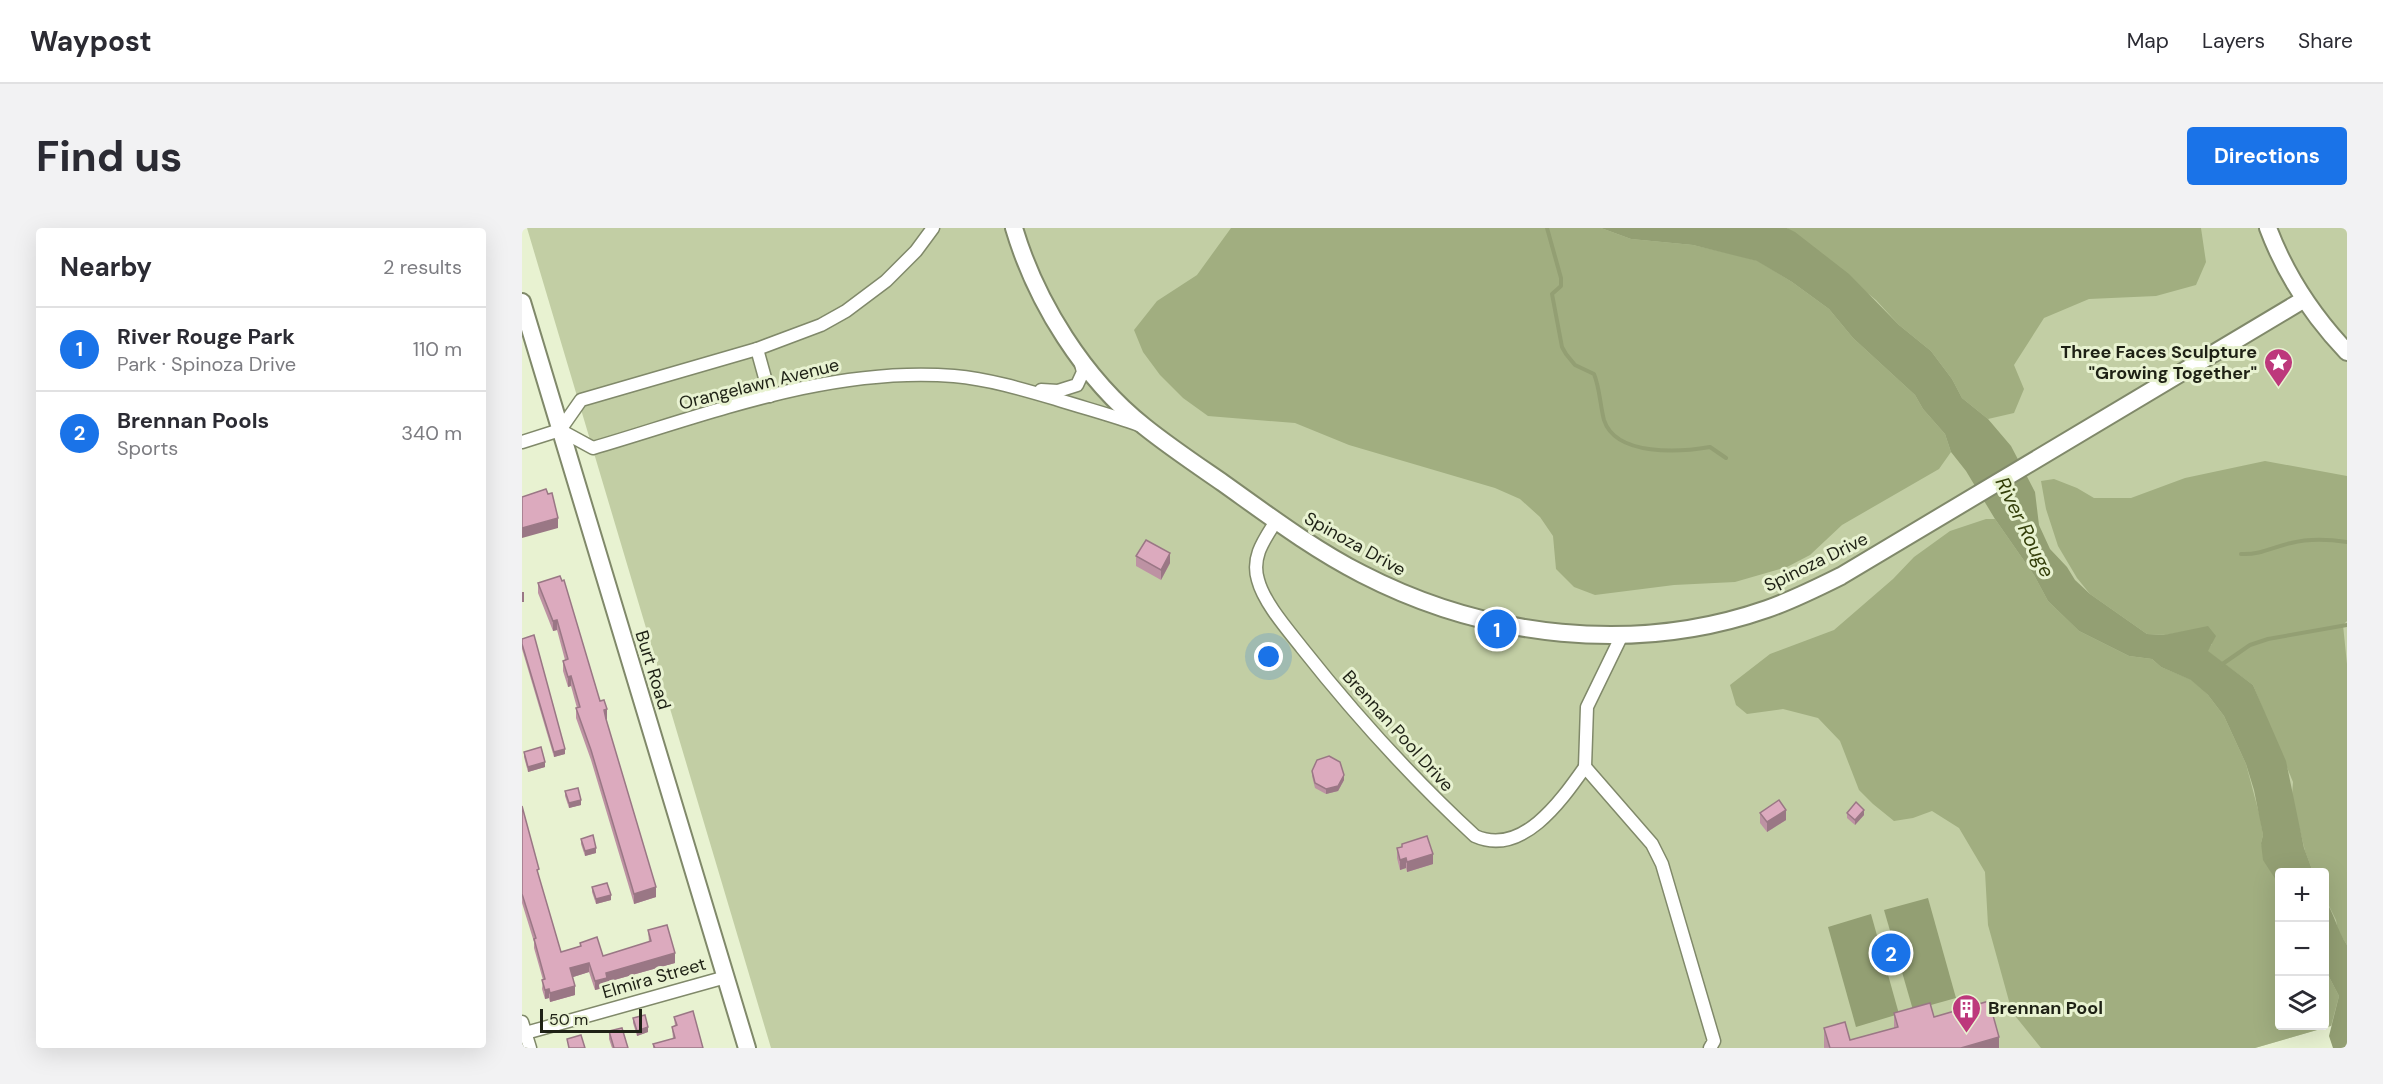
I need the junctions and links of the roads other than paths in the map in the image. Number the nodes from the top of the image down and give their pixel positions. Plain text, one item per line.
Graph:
1 (933, 228) edge
2 (1014, 228) edge
3 (2268, 228) edge
4 (2303, 300) junction
5 (522, 302) edge
6 (757, 349) junction
7 (2347, 352) edge
8 (1080, 357) junction
9 (1010, 386) junction
10 (770, 396) junction
11 (1145, 428) junction
12 (560, 430) junction
13 (522, 442) edge
14 (1276, 522) junction
15 (1622, 635) junction
16 (1585, 767) junction
17 (726, 976) junction
18 (523, 1030) edge
19 (530, 1048) edge
20 (747, 1048) edge
21 (1710, 1048) edge

1 - 6 street, Orangelawn Avenue
2 - 8 street, Spinoza Drive
3 - 4 street
4 - 7 street
4 - 15 street, Spinoza Drive
5 - 12 street, Burt Road
6 - 10 street
6 - 12 street, Orangelawn Avenue
8 - 9 street, Orangelawn Avenue
8 - 11 street, Spinoza Drive
9 - 10 street, Orangelawn Avenue
9 - 11 street, Orangelawn Avenue
10 - 12 street, Orangelawn Avenue
11 - 14 street, Spinoza Drive
12 - 13 street
12 - 17 street, Burt Road
14 - 15 street, Spinoza Drive
14 - 16 street, Brennan Pool Drive
15 - 16 street
16 - 21 street
17 - 18 street, Elmira Street
17 - 20 street, Burt Road
18 - 19 street

